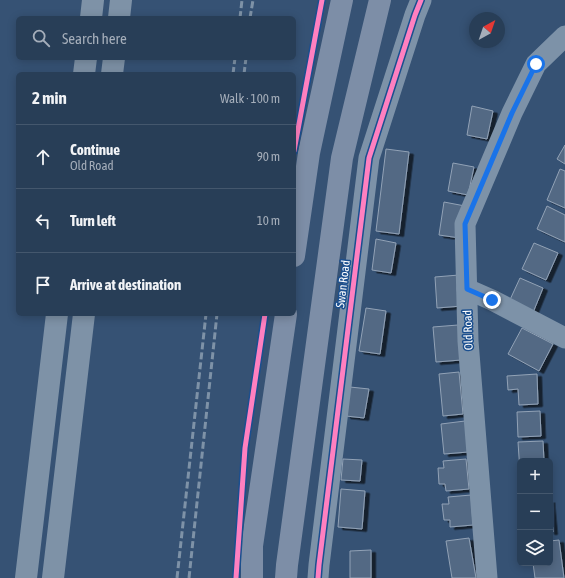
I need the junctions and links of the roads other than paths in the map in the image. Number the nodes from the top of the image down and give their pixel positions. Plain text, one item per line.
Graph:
1 (93, 0) edge
2 (121, 0) edge
3 (342, 0) edge
4 (380, 0) edge
5 (421, 0) edge
6 (91, 16) edge
7 (119, 16) edge
8 (565, 36) edge
9 (86, 60) edge
10 (114, 60) edge
11 (84, 72) edge
12 (112, 72) edge
13 (296, 242) edge
14 (467, 289) junction
15 (57, 316) edge
16 (84, 316) edge
17 (286, 316) edge
18 (565, 338) edge
19 (26, 578) edge
20 (53, 578) edge
21 (252, 578) edge
22 (286, 578) edge
23 (318, 578) edge
24 (487, 578) edge

1 - 6 highway
2 - 7 highway
3 - 13 main road
4 - 22 main road
5 - 23 street, Swan Road
8 - 14 street, Old Road
9 - 11 highway
10 - 12 highway
14 - 18 street
14 - 24 street, Old Road
15 - 19 highway
16 - 20 highway
17 - 21 main road

